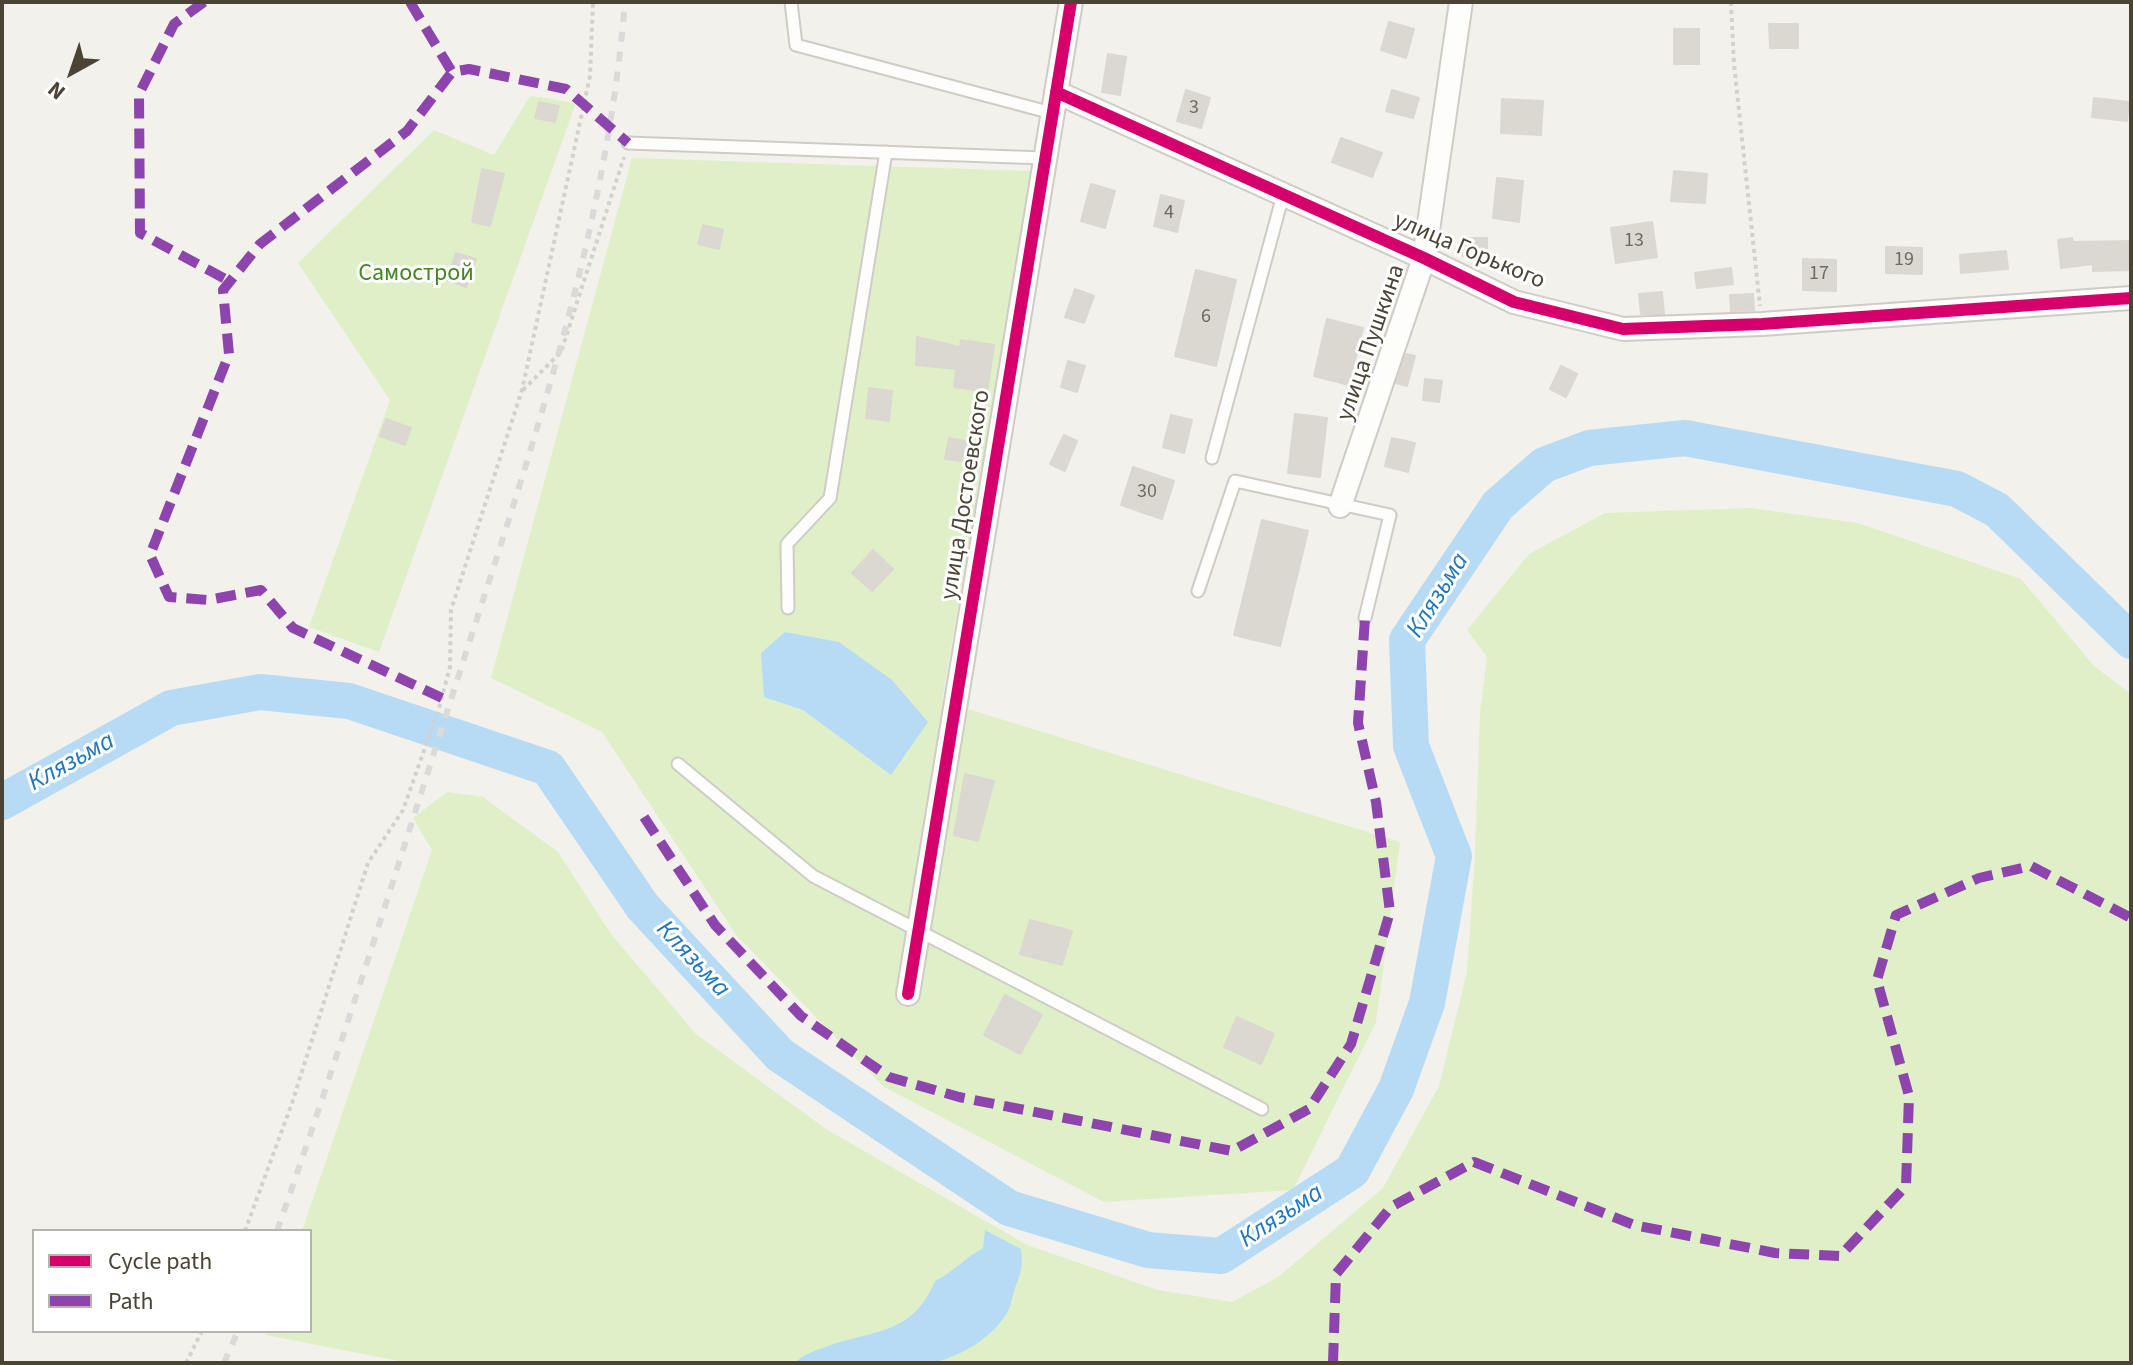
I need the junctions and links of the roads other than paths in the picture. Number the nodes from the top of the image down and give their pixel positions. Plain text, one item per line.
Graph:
1 (791, 2) edge
2 (1071, 2) edge
3 (1461, 2) edge
4 (1054, 102) junction
5 (628, 143) road end
6 (886, 152) junction
7 (1044, 158) junction
8 (1283, 195) junction
9 (1424, 258) junction
10 (2131, 298) edge
11 (1212, 458) dead end
12 (1340, 506) junction
13 (1198, 591) dead end
14 (788, 608) dead end
15 (1365, 618) dead end
16 (678, 764) dead end
17 (918, 932) junction
18 (908, 994) dead end
19 (1262, 1109) dead end

1 - 4 lane
2 - 4 street, улица Достоевского
3 - 9 street, улица Пушкина
4 - 7 street, улица Достоевского
4 - 8 street, улица Горького
5 - 6 lane
6 - 7 lane
6 - 14 lane
7 - 17 street, улица Достоевского
8 - 9 street, улица Горького
8 - 11 lane
9 - 10 street, улица Горького
9 - 12 street, улица Пушкина
12 - 13 lane
12 - 15 lane
16 - 17 lane
17 - 18 street, улица Достоевского
17 - 19 lane

